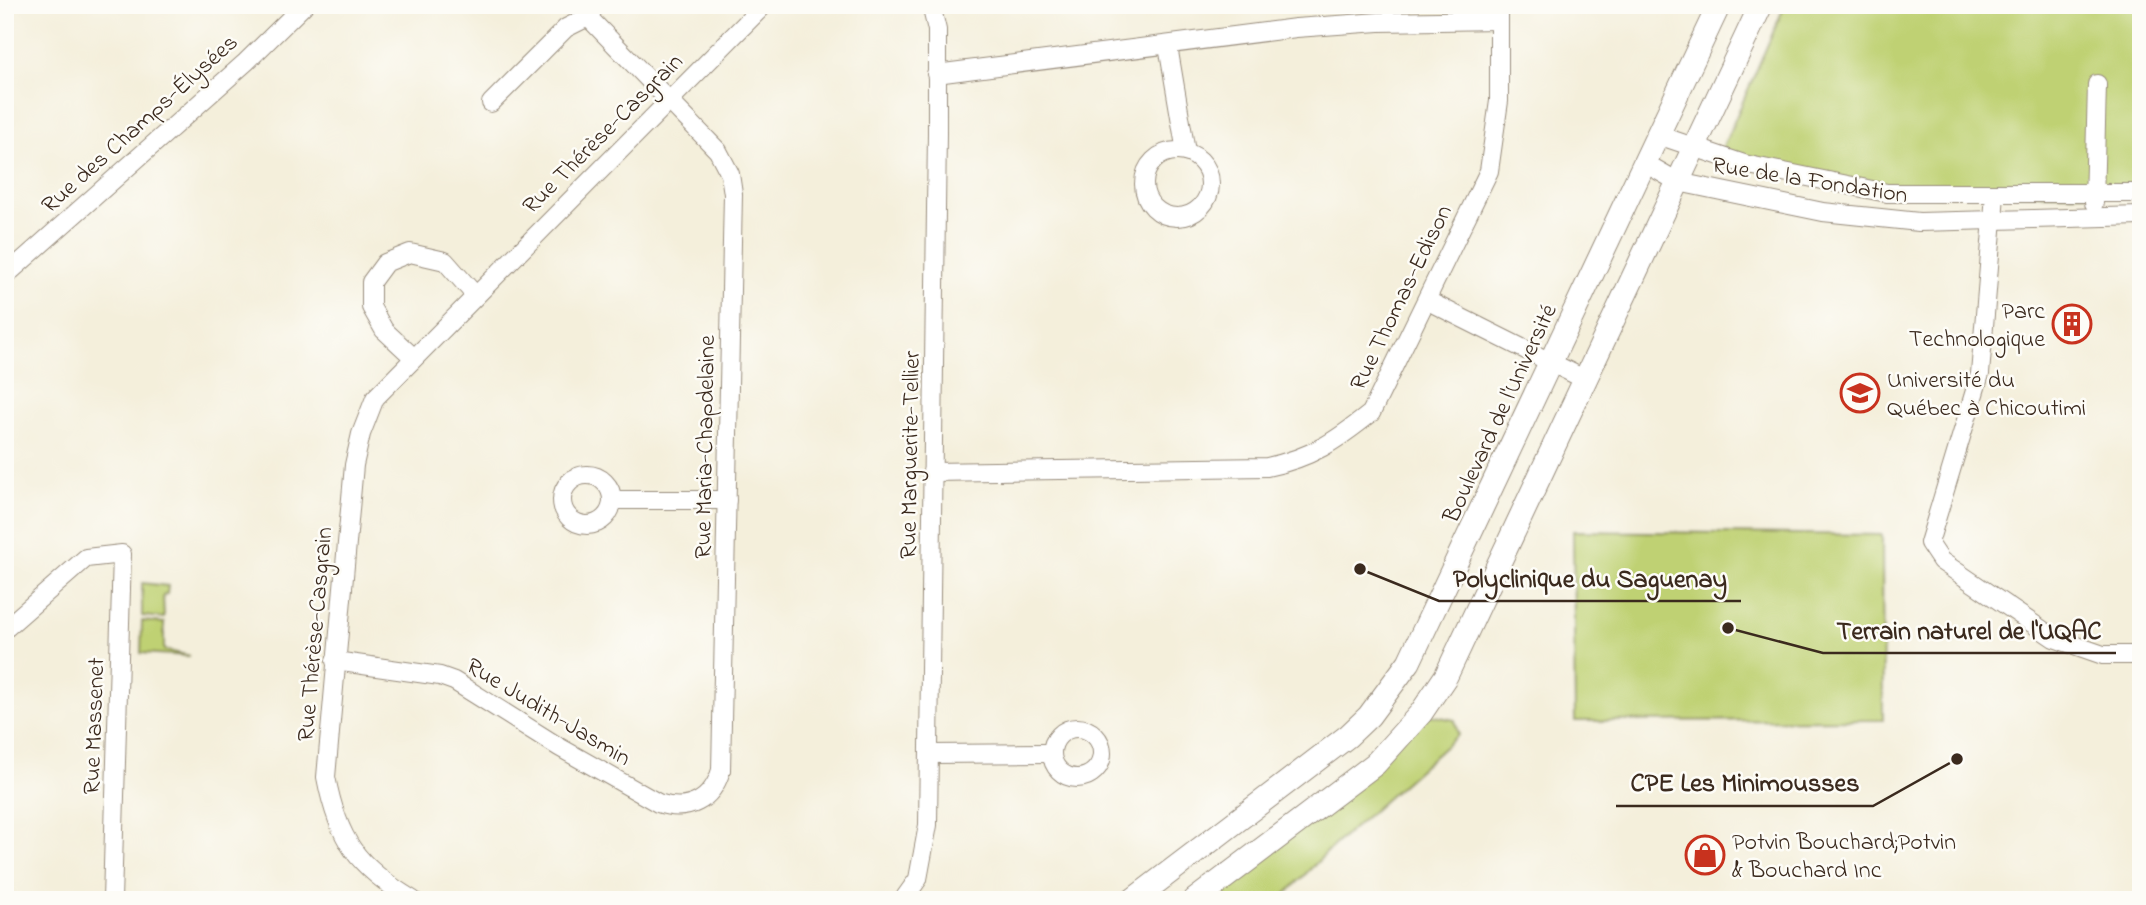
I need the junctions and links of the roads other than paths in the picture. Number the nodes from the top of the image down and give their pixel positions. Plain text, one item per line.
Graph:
1 (304, 5) edge
2 (764, 5) edge
3 (931, 5) edge
4 (1719, 5) edge
5 (1761, 5) edge
6 (592, 11) edge
7 (1499, 13) edge
8 (1168, 46) junction
9 (936, 74) junction
10 (2097, 85) dead end
11 (668, 101) junction
12 (491, 103) dead end
13 (1658, 135) junction
14 (1695, 146) junction
15 (1186, 152) dead end
16 (1645, 163) junction
17 (1678, 182) junction
18 (2095, 192) junction
19 (2141, 192) edge
20 (1995, 195) junction
21 (2141, 216) edge
22 (2094, 217) junction
23 (1994, 218) junction
24 (5, 276) edge
25 (475, 295) junction
26 (1428, 301) junction
27 (414, 358) junction
28 (1551, 364) junction
29 (1586, 380) junction
30 (932, 472) junction
31 (612, 500) dead end
32 (727, 500) junction
33 (5, 629) edge
34 (2141, 655) edge
35 (335, 662) junction
36 (929, 754) junction
37 (1052, 754) dead end
38 (692, 805) joint
39 (113, 900) edge
40 (413, 900) edge
41 (903, 900) edge
42 (1133, 900) edge
43 (1195, 900) edge

1 - 24 street, Rue des Champs-Élysées
2 - 11 street, Rue Thérèse-Casgrain
3 - 9 street, Rue Marguerite-Tellier
4 - 13 main road, Boulevard de l'Université
5 - 14 main road
6 - 11 street, Rue Maria-Chapdelaine
6 - 12 street
7 - 8 street
7 - 26 street, Rue Thomas-Edison
8 - 9 street
8 - 15 street
9 - 30 street, Rue Marguerite-Tellier
10 - 18 street
11 - 25 street, Rue Thérèse-Casgrain
11 - 32 street, Rue Maria-Chapdelaine
13 - 14 street, Rue de la Fondation
13 - 16 main road, Boulevard de l'Université
14 - 17 main road
14 - 20 street, Rue de la Fondation
16 - 17 street, Rue de la Fondation
16 - 28 main road, Boulevard de l'Université
17 - 23 street, Rue de la Fondation
17 - 29 main road
18 - 19 street, Rue de la Fondation
18 - 20 street, Rue de la Fondation
18 - 22 street
20 - 23 street
21 - 22 street, Rue de la Fondation
22 - 23 street, Rue de la Fondation
23 - 34 street
25 - 27 street, Rue Thérèse-Casgrain
25 - 27 street
26 - 28 street
26 - 30 street, Rue Thomas-Edison
27 - 35 street, Rue Thérèse-Casgrain
28 - 29 street
28 - 42 main road, Boulevard de l'Université
29 - 43 main road
30 - 36 street, Rue Marguerite-Tellier
31 - 32 street
32 - 38 street, Rue Maria-Chapdelaine
33 - 39 street, Rue Massenet
35 - 38 street, Rue Judith-Jasmin
35 - 40 street, Rue Thérèse-Casgrain
36 - 37 street
36 - 41 street, Rue Marguerite-Tellier

